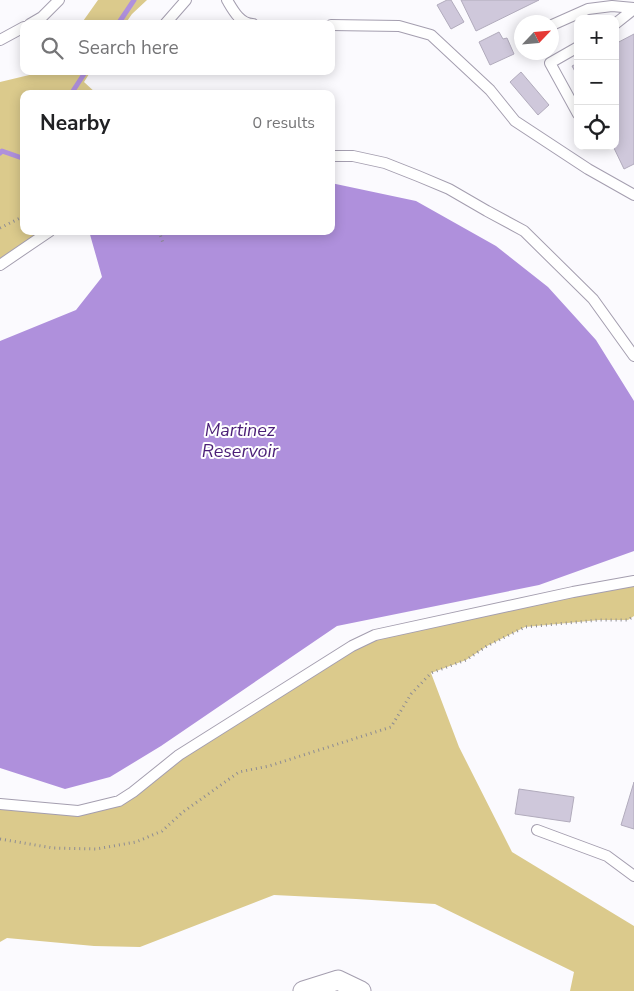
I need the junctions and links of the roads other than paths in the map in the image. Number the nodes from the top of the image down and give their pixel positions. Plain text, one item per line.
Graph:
1 (59, 0) edge
2 (186, 0) edge
3 (227, 0) edge
4 (634, 9) edge
5 (37, 20) edge
6 (168, 20) edge
7 (243, 20) edge
8 (619, 21) edge
9 (559, 23) edge
10 (335, 25) edge
11 (20, 29) edge
12 (0, 40) edge
13 (574, 49) edge
14 (574, 107) edge
15 (335, 156) edge
16 (634, 195) edge
17 (44, 235) edge
18 (0, 265) edge
19 (634, 356) edge
20 (634, 581) edge
21 (0, 804) edge
22 (537, 830) dead end
23 (634, 876) edge
24 (303, 991) edge
25 (361, 991) edge

1 - 5 lane
2 - 6 lane
3 - 7 lane
4 - 8 lane
4 - 9 lane
10 - 16 lane
11 - 12 lane
13 - 14 lane
15 - 19 lane
17 - 18 lane
20 - 21 lane
22 - 23 lane
24 - 25 street

